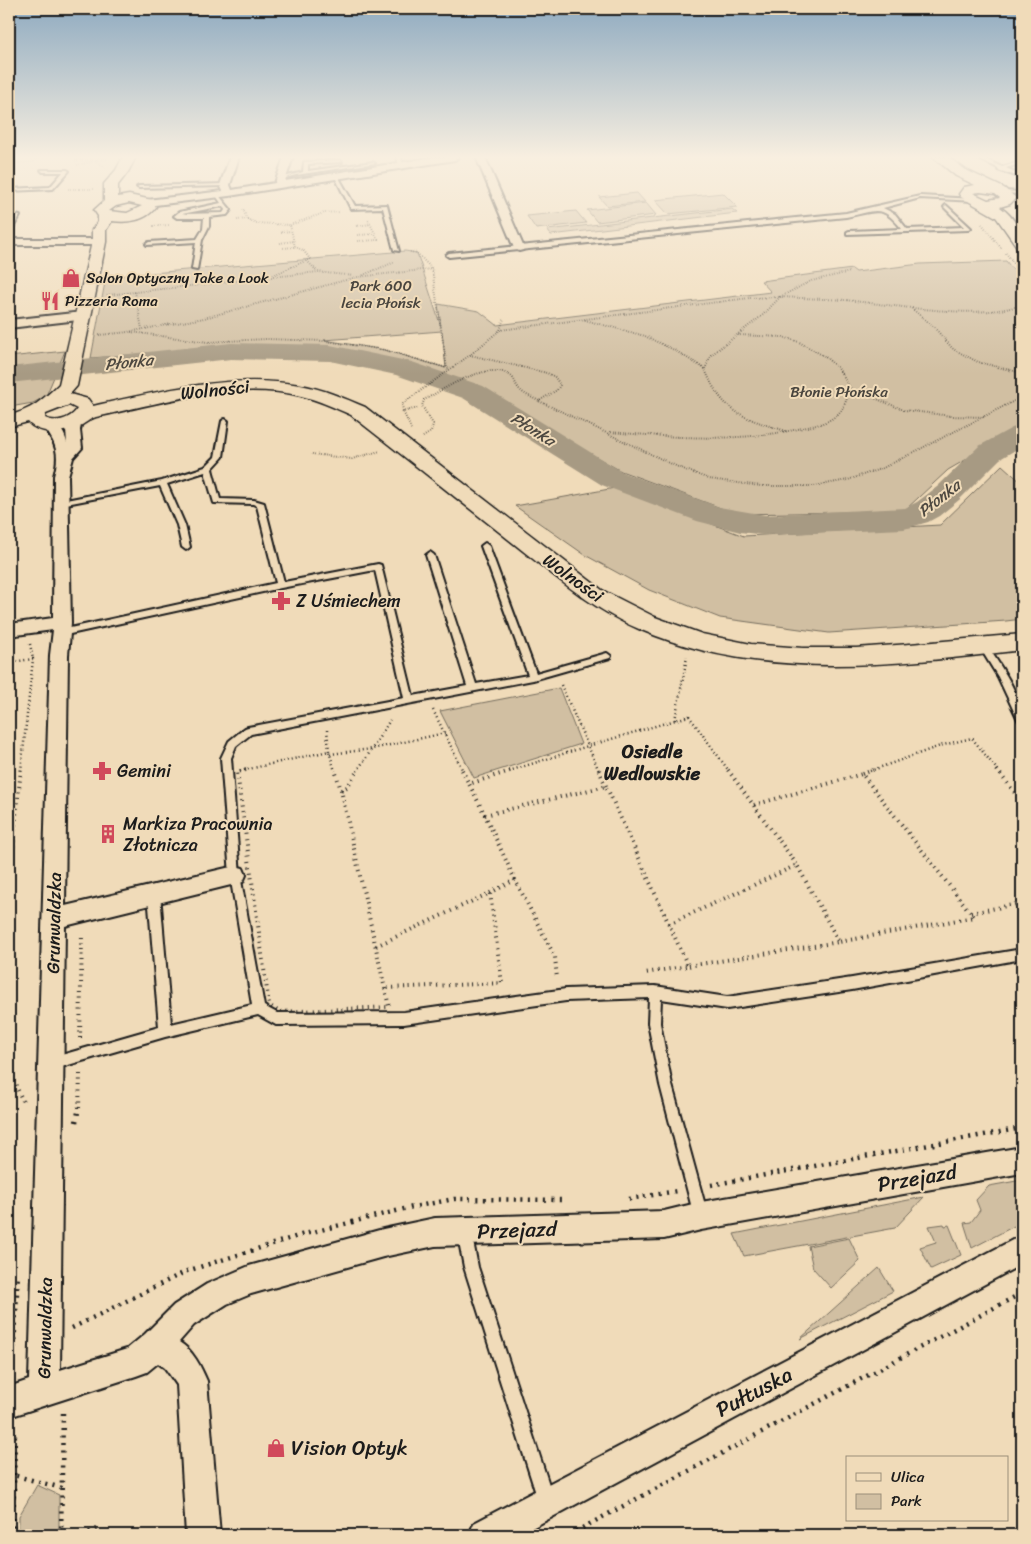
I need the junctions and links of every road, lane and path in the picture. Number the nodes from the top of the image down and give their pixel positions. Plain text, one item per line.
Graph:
1 (100, 229) edge
2 (110, 229) edge
3 (205, 229) edge
4 (373, 229) edge
5 (392, 229) edge
6 (511, 229) edge
7 (705, 229) edge
8 (946, 229) edge
9 (986, 229) edge
10 (1012, 229) edge
11 (291, 231) joint
12 (906, 231) joint
13 (281, 232) dead end
14 (848, 233) dead end
15 (375, 234) junction
16 (358, 235) dead end
17 (199, 240) junction
18 (294, 241) junction
19 (358, 241) dead end
20 (9, 242) edge
21 (99, 242) junction
22 (280, 243) dead end
23 (150, 244) dead end
24 (1022, 244) edge
25 (295, 247) junction
26 (282, 248) dead end
27 (519, 248) junction
28 (397, 250) joint
29 (449, 255) dead end
30 (307, 260) junction
31 (396, 261) dead end
32 (195, 269) dead end
33 (432, 269) junction
34 (318, 272) junction
35 (850, 272) dead end
36 (1022, 274) edge
37 (270, 277) junction
38 (358, 277) junction
39 (134, 292) junction
40 (99, 296) dead end
41 (780, 297) junction
42 (1022, 305) edge
43 (911, 308) junction
44 (83, 316) junction
45 (504, 318) dead end
46 (585, 320) junction
47 (9, 324) edge
48 (142, 329) junction
49 (500, 330) junction
50 (737, 335) junction
51 (470, 355) junction
52 (447, 368) junction
53 (705, 368) junction
54 (452, 369) junction
55 (1022, 372) edge
56 (850, 388) junction
57 (1022, 397) edge
58 (539, 401) junction
59 (77, 405) junction
60 (418, 408) dead end
61 (44, 416) junction
62 (985, 417) junction
63 (9, 421) edge
64 (225, 421) dead end
65 (9, 428) edge
66 (606, 432) junction
67 (787, 432) junction
68 (402, 445) junction
69 (375, 453) dead end
70 (312, 454) dead end
71 (66, 457) junction
72 (208, 468) junction
73 (163, 483) junction
74 (61, 503) junction
75 (485, 546) dead end
76 (186, 547) dead end
77 (430, 555) dead end
78 (281, 585) junction
79 (61, 628) junction
80 (9, 630) edge
81 (1022, 642) edge
82 (983, 646) junction
83 (607, 656) dead end
84 (686, 659) dead end
85 (9, 660) edge
86 (533, 677) junction
87 (552, 686) dead end
88 (473, 689) junction
89 (409, 701) junction
90 (441, 706) dead end
91 (432, 708) junction
92 (424, 709) dead end
93 (383, 717) dead end
94 (1022, 719) edge
95 (675, 720) junction
96 (327, 728) dead end
97 (445, 733) junction
98 (588, 746) junction
99 (372, 749) junction
100 (329, 753) junction
101 (862, 774) junction
102 (469, 784) junction
103 (606, 786) junction
104 (341, 790) junction
105 (1022, 802) edge
106 (754, 806) junction
107 (485, 815) junction
108 (797, 864) junction
109 (235, 875) junction
110 (515, 880) junction
111 (490, 893) junction
112 (154, 894) junction
113 (1022, 903) edge
114 (9, 912) edge
115 (971, 913) junction
116 (55, 918) junction
117 (669, 924) junction
118 (839, 942) junction
119 (376, 946) junction
120 (1022, 954) edge
121 (688, 966) junction
122 (643, 974) dead end
123 (548, 981) dead end
124 (502, 983) junction
125 (512, 983) dead end
126 (386, 988) junction
127 (655, 992) junction
128 (260, 1009) junction
129 (165, 1031) junction
130 (50, 1064) junction
131 (1022, 1160) edge
132 (701, 1216) junction
133 (464, 1231) junction
134 (1022, 1249) edge
135 (1022, 1293) edge
136 (156, 1345) junction
137 (44, 1389) junction
138 (63, 1413) dead end
139 (12, 1416) edge
140 (11, 1475) edge
141 (62, 1488) junction
142 (547, 1503) junction
143 (97, 1529) dead end
144 (13, 1535) edge
145 (61, 1535) edge
146 (82, 1535) edge
147 (203, 1535) edge
148 (486, 1535) edge
149 (569, 1535) edge

1 - 21 street, Grunwaldzka
2 - 21 street, Grunwaldzka
3 - 17 lane
4 - 15 path
5 - 28 lane
6 - 27 street
7 - 27 lane
8 - 12 lane
9 - 36 path
10 - 24 street
11 - 13 path
11 - 18 path
12 - 14 lane
15 - 16 path
15 - 19 path
17 - 23 lane
17 - 32 lane
18 - 22 path
18 - 25 path
20 - 21 street
21 - 44 street, Grunwaldzka
25 - 26 path
25 - 30 path
27 - 29 lane
28 - 33 path
30 - 34 path
30 - 37 path
31 - 38 path
33 - 38 path
33 - 52 path
34 - 37 path
34 - 38 path
35 - 41 path
37 - 39 path
38 - 48 path
39 - 40 path
39 - 48 path
41 - 43 path
41 - 46 path
41 - 50 path
42 - 43 path
43 - 55 path
44 - 47 street
44 - 59 street, Grunwaldzka
45 - 49 path
46 - 49 path
46 - 53 path
48 - 52 path
49 - 51 path
50 - 53 path
50 - 56 path
51 - 54 path
51 - 58 path
52 - 54 path
53 - 67 path
54 - 60 path
56 - 62 path
56 - 67 path
57 - 62 path
58 - 66 path
58 - 68 path
59 - 61 street, Wolności
59 - 61 street
59 - 68 street, Wolności
59 - 71 street, Grunwaldzka
61 - 63 street
61 - 65 street
61 - 71 street
62 - 66 path
64 - 72 lane
66 - 67 path
68 - 82 street, Wolności
69 - 70 path
71 - 74 street, Grunwaldzka
72 - 73 lane
72 - 78 lane
73 - 74 lane
73 - 76 lane
74 - 79 street, Grunwaldzka
75 - 86 lane
77 - 88 lane
78 - 79 lane
78 - 89 lane
79 - 80 street
79 - 116 street, Grunwaldzka
81 - 82 street, Wolności
82 - 94 lane
83 - 86 lane
84 - 95 path
85 - 114 path
86 - 88 lane
87 - 98 path
88 - 89 lane
89 - 109 lane
90 - 91 path
91 - 92 path
91 - 97 path
93 - 99 path
95 - 98 path
95 - 106 path
96 - 100 path
97 - 99 path
97 - 102 path
98 - 102 path
98 - 103 path
99 - 100 path
99 - 104 path
100 - 104 path
100 - 126 path
101 - 105 path
101 - 106 path
101 - 115 path
102 - 107 path
103 - 107 path
103 - 117 path
104 - 119 path
106 - 108 path
107 - 110 path
108 - 117 path
108 - 118 path
109 - 112 street
109 - 128 lane
110 - 111 path
110 - 123 path
111 - 119 path
111 - 124 path
112 - 116 street
112 - 129 lane
113 - 115 path
115 - 118 path
116 - 130 street, Grunwaldzka
117 - 121 path
118 - 121 path
119 - 126 path
120 - 127 lane
121 - 122 path
124 - 125 path
124 - 126 path
127 - 128 lane
127 - 132 lane
128 - 129 lane
129 - 130 lane
130 - 137 street, Grunwaldzka
131 - 132 street, Przejazd
132 - 133 street, Przejazd
133 - 136 street, Przejazd
133 - 142 lane
134 - 142 street, Pułtuska
135 - 149 path
136 - 137 street, Przejazd
136 - 147 street
137 - 139 street, Przejazd
138 - 141 path
139 - 140 path
140 - 141 path
140 - 144 path
141 - 145 path
142 - 148 street, Pułtuska
143 - 146 path

